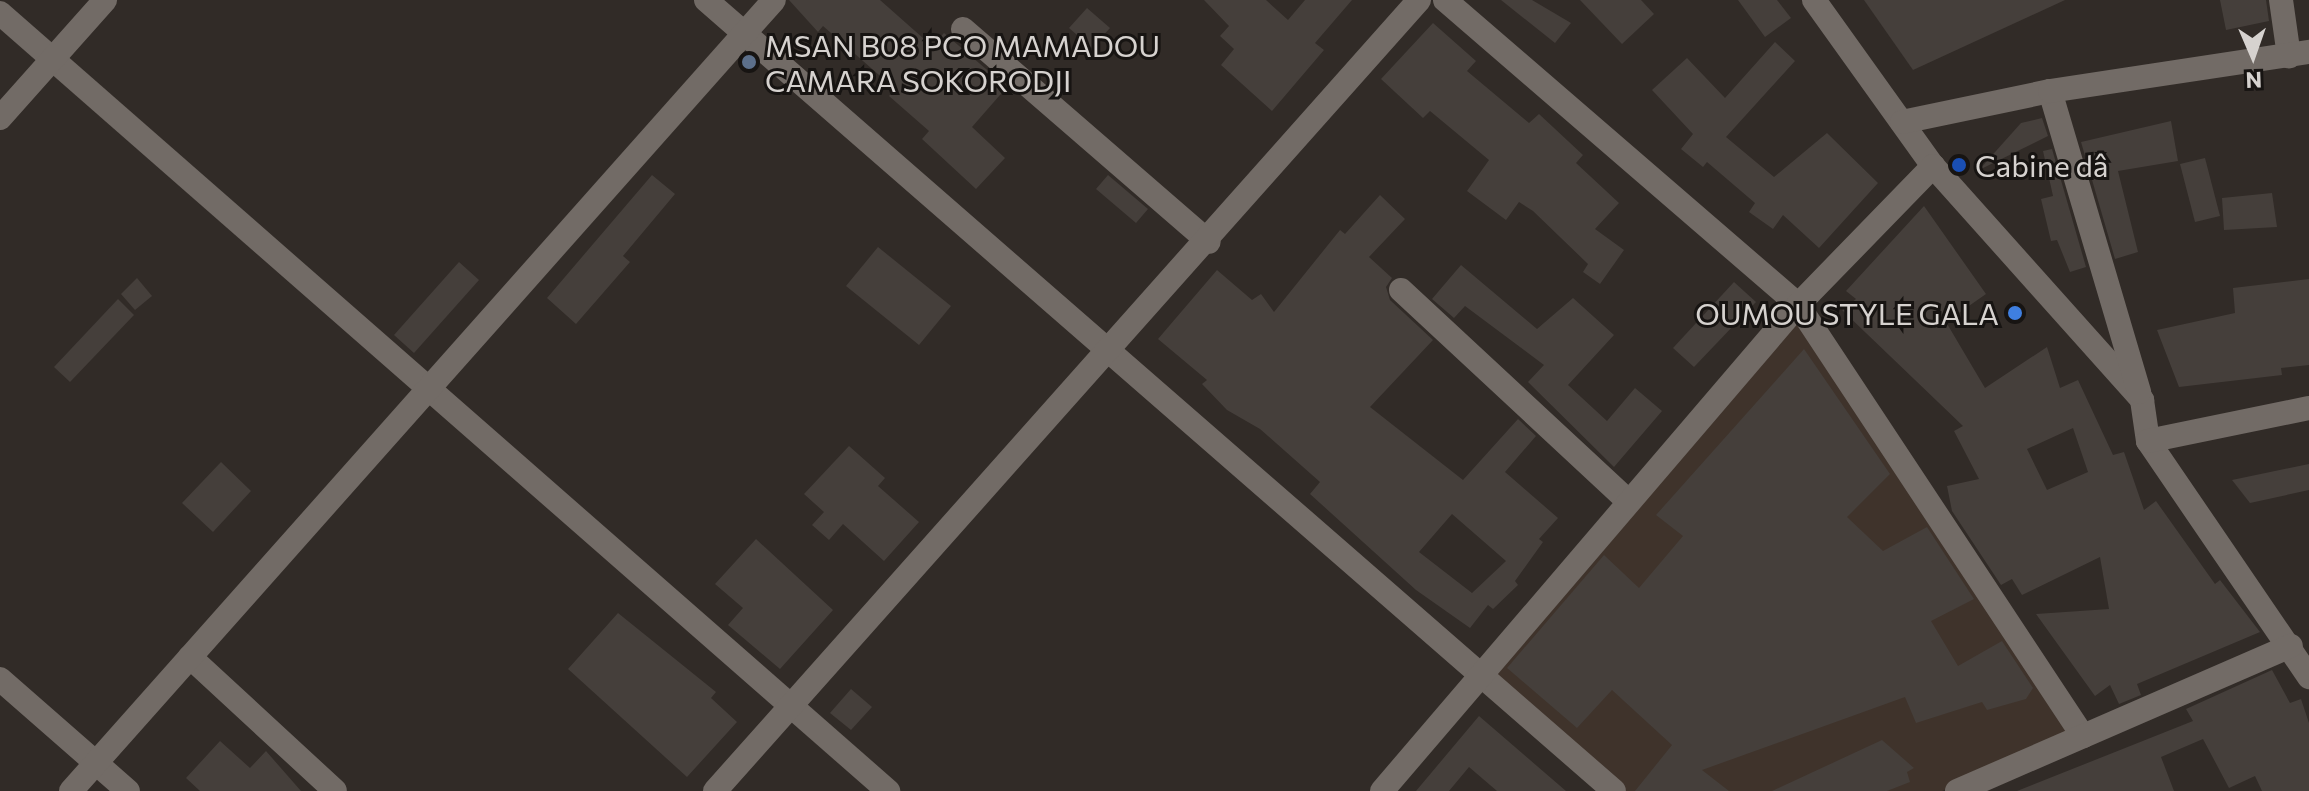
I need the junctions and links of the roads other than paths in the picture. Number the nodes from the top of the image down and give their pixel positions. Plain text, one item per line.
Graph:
1 (105, 0) edge
2 (706, 0) edge
3 (774, 0) edge
4 (1419, 0) edge
5 (1445, 0) edge
6 (2281, 0) edge
7 (1825, 3) edge
8 (0, 13) edge
9 (963, 29) dead end
10 (744, 34) junction
11 (2299, 54) edge
12 (52, 59) junction
13 (2050, 91) junction
14 (0, 118) edge
15 (1902, 122) junction
16 (1933, 166) junction
17 (1209, 242) junction
18 (1401, 290) dead end
19 (1798, 305) junction
20 (1107, 349) junction
21 (428, 389) junction
22 (2142, 400) junction
23 (2309, 408) edge
24 (2148, 441) junction
25 (1627, 500) junction
26 (2291, 646) junction
27 (190, 657) junction
28 (2309, 677) edge
29 (1484, 678) junction
30 (0, 679) edge
31 (791, 705) junction
32 (2083, 736) junction
33 (96, 763) junction
34 (71, 791) edge
35 (128, 791) edge
36 (335, 791) edge
37 (715, 791) edge
38 (888, 791) edge
39 (1382, 791) edge
40 (1614, 791) edge
41 (1957, 791) edge

1 - 12 street
2 - 10 street
3 - 10 street
4 - 17 street
5 - 19 street
6 - 11 street
7 - 15 street
8 - 12 street
9 - 17 street
10 - 20 street
10 - 21 street
11 - 13 street
12 - 14 street
12 - 21 street
13 - 15 street
13 - 22 street
15 - 16 street
16 - 19 street
16 - 22 street
17 - 20 street
18 - 25 street
19 - 25 street
19 - 32 street
20 - 29 street
20 - 31 street
21 - 27 street
21 - 31 street
22 - 24 street
23 - 24 street
24 - 26 street
25 - 29 street
26 - 28 street
26 - 32 street
27 - 33 street
27 - 36 street
29 - 39 street
29 - 40 street
30 - 33 street
31 - 37 street
31 - 38 street
32 - 41 street
33 - 34 street
33 - 35 street

